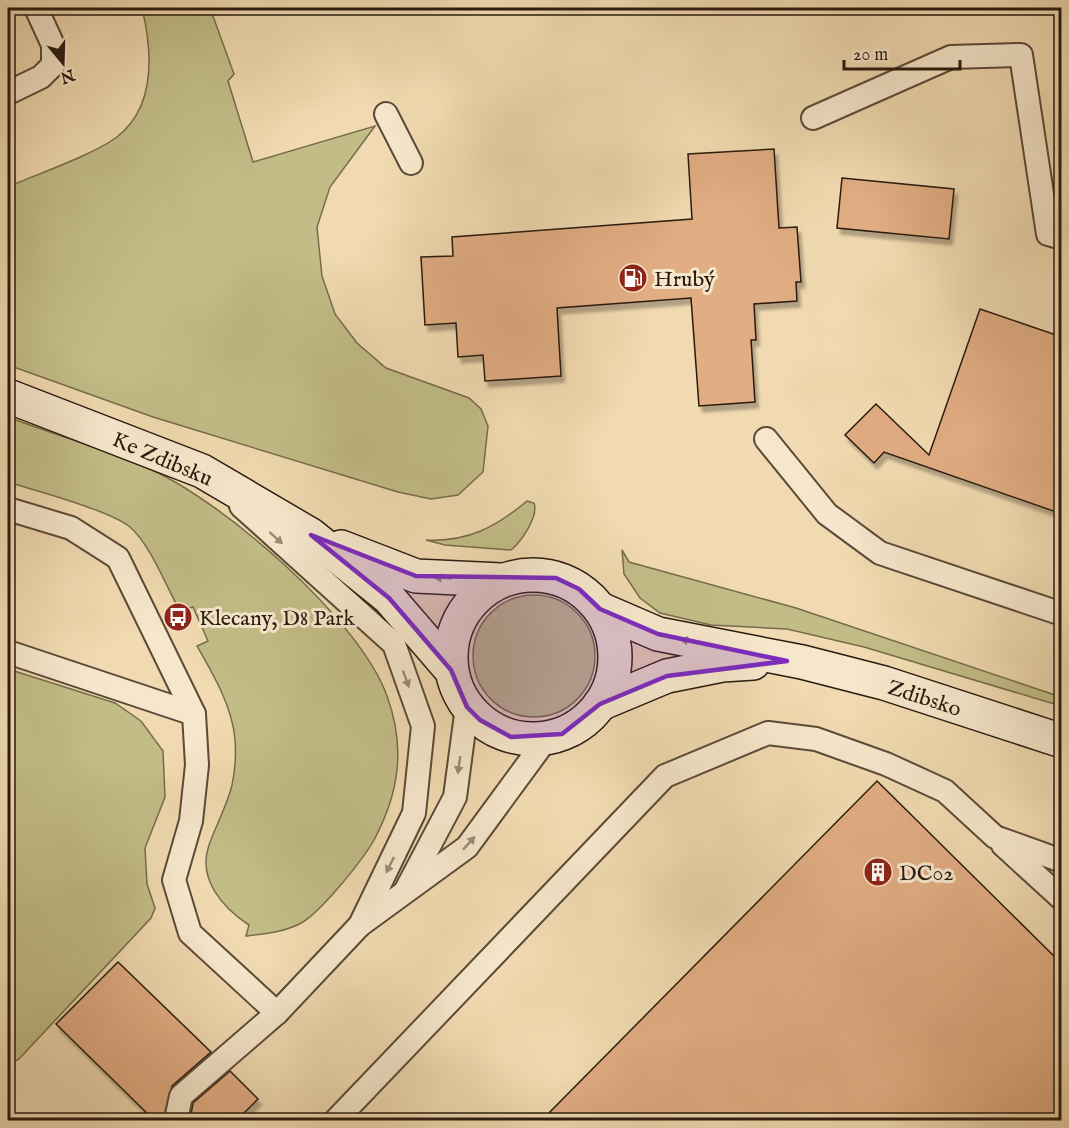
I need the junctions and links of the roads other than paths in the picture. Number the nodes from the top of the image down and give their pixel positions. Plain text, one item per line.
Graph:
1 (36, 8) edge
2 (8, 93) edge
3 (386, 114) dead end
4 (813, 118) dead end
5 (411, 163) dead end
6 (1062, 238) edge
7 (8, 396) edge
8 (766, 439) dead end
9 (202, 471) junction
10 (8, 509) edge
11 (311, 535) junction
12 (501, 580) junction
13 (600, 609) junction
14 (1062, 614) edge
15 (8, 652) edge
16 (787, 660) junction
17 (451, 670) junction
18 (600, 704) junction
19 (467, 707) junction
20 (194, 714) junction
21 (547, 738) junction
22 (1062, 741) edge
23 (995, 837) junction
24 (1061, 861) edge
25 (406, 891) junction
26 (1062, 899) edge
27 (360, 925) junction
28 (277, 1013) junction
29 (176, 1120) edge
30 (336, 1120) edge

1 - 2 lane
3 - 5 lane
4 - 6 lane
7 - 9 main road, Ke Zdibsku
8 - 14 lane
9 - 11 main road, Ke Zdibsku
9 -> 27 lane
10 - 20 lane
12 -> 11 main road, Ke Zdibsku
11 - 17 main road, Ke Zdibsku
12 - 13 main road
12 - 17 main road
16 -> 13 main road, Zdibsko
13 - 18 main road
15 - 20 lane
16 - 18 main road, Zdibsko
16 - 22 main road, Zdibsko
17 - 19 main road
18 - 21 main road
19 - 21 main road
19 -> 25 lane
20 - 28 lane
25 -> 21 lane
23 - 24 lane
23 - 26 lane
23 - 30 lane
25 - 27 lane
27 - 28 lane
28 - 29 lane

